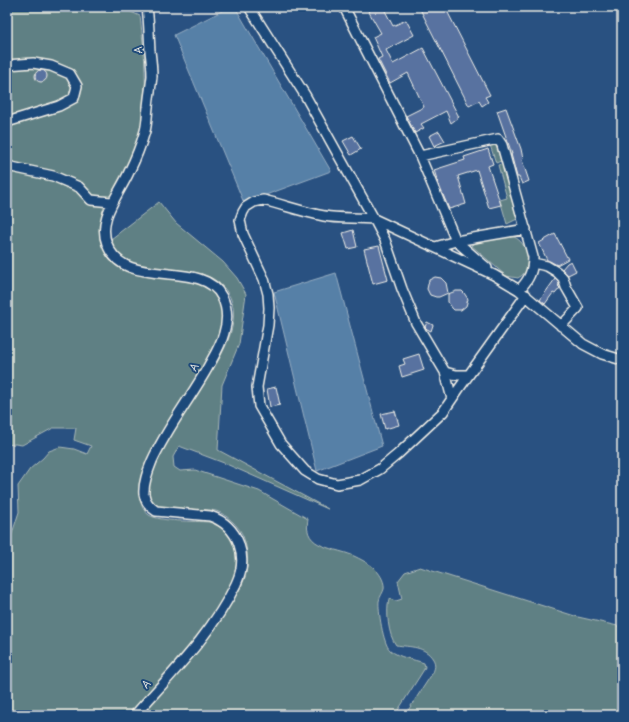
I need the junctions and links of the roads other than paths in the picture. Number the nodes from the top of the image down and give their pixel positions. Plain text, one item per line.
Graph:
1 (147, 7) edge
2 (249, 7) edge
3 (344, 7) edge
4 (7, 65) edge
5 (7, 122) edge
6 (420, 156) junction
7 (7, 166) edge
8 (112, 202) junction
9 (374, 219) junction
10 (526, 228) junction
11 (456, 241) junction
12 (435, 247) junction
13 (533, 263) junction
14 (494, 275) junction
15 (522, 293) junction
16 (562, 326) junction
17 (622, 360) edge
18 (445, 372) junction
19 (468, 375) junction
20 (452, 399) junction
21 (135, 715) edge

1 - 8 street, A
2 - 9 street
3 - 6 street
4 - 5 street
6 - 10 street
6 - 11 street
7 - 8 street
8 - 21 street, A
9 - 12 street
9 - 18 street
9 - 20 street
10 - 11 street
10 - 13 street
11 - 12 street
11 - 14 street
12 - 14 street
13 - 15 street
13 - 16 street
14 - 15 street
15 - 16 street
15 - 19 street
16 - 17 street
18 - 19 street
18 - 20 street
19 - 20 street

